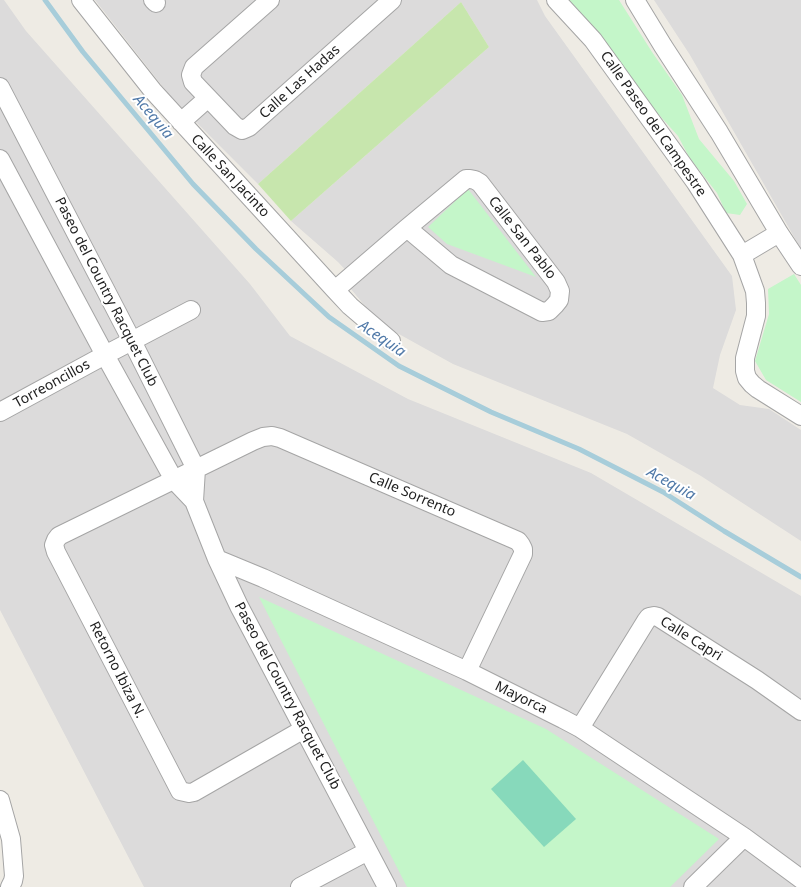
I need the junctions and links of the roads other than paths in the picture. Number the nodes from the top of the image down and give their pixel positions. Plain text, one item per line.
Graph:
1 (81, 0) edge
2 (270, 0) edge
3 (392, 0) edge
4 (556, 0) edge
5 (635, 0) edge
6 (0, 87) edge
7 (208, 98) junction
8 (181, 122) junction
9 (0, 159) edge
10 (407, 228) junction
11 (779, 233) junction
12 (742, 255) junction
13 (801, 266) edge
14 (335, 290) junction
15 (191, 310) dead end
16 (132, 341) junction
17 (391, 341) dead end
18 (105, 356) junction
19 (0, 412) edge
20 (801, 416) edge
21 (196, 469) junction
22 (174, 480) junction
23 (194, 501) junction
24 (217, 559) junction
25 (468, 671) junction
26 (801, 711) edge
27 (580, 728) junction
28 (304, 729) junction
29 (0, 800) edge
30 (5, 833) edge
31 (744, 837) junction
32 (368, 851) junction
33 (801, 879) edge
34 (10, 887) edge
35 (300, 887) edge
36 (387, 887) edge
37 (693, 887) edge

1 - 8 street, Calle San Jacinto
2 - 7 street, Calle Las Hadas
3 - 7 street, Calle Las Hadas
4 - 12 street, Calle Paseo del Campestre
5 - 11 street
6 - 16 street, Paseo del Country Racquet Club
7 - 8 street
8 - 14 street, Calle San Jacinto
9 - 18 street, Paseo del Country Racquet Club
10 - 10 street, Calle San Pablo
10 - 14 street, Calle San Pablo
11 - 12 street
11 - 13 street
12 - 20 street, Calle Paseo del Campestre
14 - 17 street, Calle San Jacinto
15 - 16 street, Torreoncillos
16 - 18 street, Torreoncillos
16 - 21 street, Paseo del Country Racquet Club
18 - 19 street, Torreoncillos
18 - 22 street, Paseo del Country Racquet Club
21 - 22 street, Calle Sorrento
21 - 23 street, Paseo del Country Racquet Club
21 - 25 street, Calle Sorrento
22 - 23 street, Paseo del Country Racquet Club
22 - 28 street, Retorno Ibiza N.
23 - 24 street, Paseo del Country Racquet Club
24 - 25 street, Mayorca
24 - 28 street, Paseo del Country Racquet Club
25 - 27 street, Mayorca
26 - 27 street, Calle Capri
27 - 31 street, Mayorca
28 - 32 street, Paseo del Country Racquet Club
29 - 30 street
30 - 34 street
31 - 33 street, Mayorca
31 - 37 street
32 - 35 street
32 - 36 street, Paseo del Country Racquet Club

